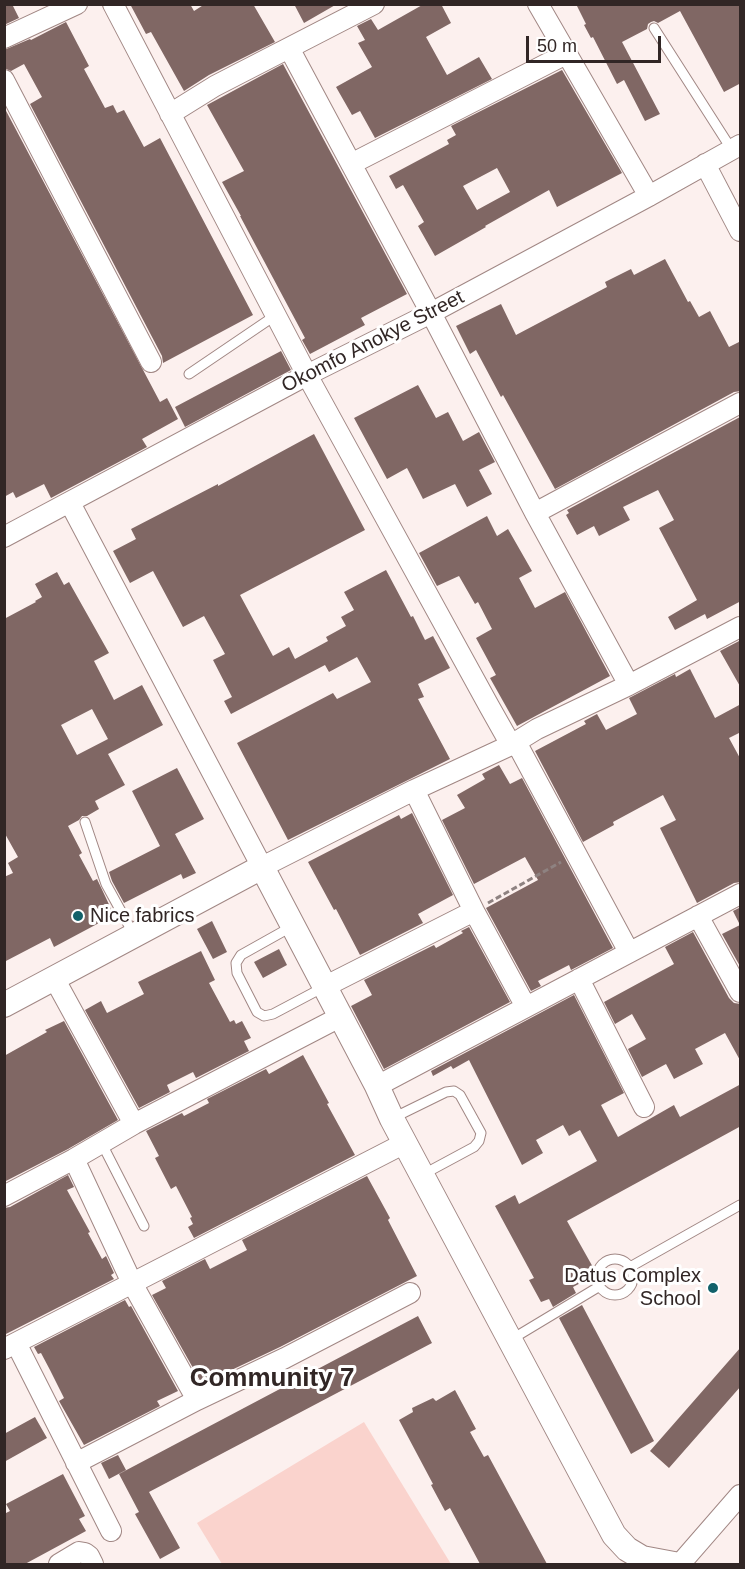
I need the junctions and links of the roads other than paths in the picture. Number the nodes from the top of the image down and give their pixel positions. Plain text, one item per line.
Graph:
1 (77, 4) edge
2 (113, 4) edge
3 (374, 4) edge
4 (538, 4) edge
5 (654, 28) dead end
6 (4, 38) edge
7 (289, 48) junction
8 (566, 54) junction
9 (4, 80) edge
10 (170, 114) junction
11 (736, 148) edge
12 (351, 164) junction
13 (705, 164) junction
14 (649, 196) junction
15 (741, 231) edge
16 (431, 313) junction
17 (276, 315) junction
18 (151, 362) dead end
19 (189, 374) dead end
20 (308, 375) junction
21 (741, 403) edge
22 (70, 503) junction
23 (535, 513) junction
24 (4, 537) edge
25 (741, 627) edge
26 (629, 685) junction
27 (514, 743) junction
28 (414, 790) junction
29 (86, 822) dead end
30 (261, 867) junction
31 (741, 894) edge
32 (474, 911) junction
33 (698, 916) junction
34 (292, 927) junction
35 (134, 935) junction
36 (629, 952) junction
37 (54, 978) junction
38 (579, 979) junction
39 (324, 987) junction
40 (741, 992) edge
41 (4, 1005) edge
42 (526, 1007) junction
43 (340, 1017) junction
44 (377, 1086) junction
45 (644, 1107) dead end
46 (392, 1119) junction
47 (134, 1124) junction
48 (101, 1142) junction
49 (405, 1143) junction
50 (74, 1159) junction
51 (422, 1175) junction
52 (4, 1196) edge
53 (741, 1205) edge
54 (144, 1226) dead end
55 (630, 1267) junction
56 (132, 1283) junction
57 (600, 1286) junction
58 (411, 1293) dead end
59 (509, 1340) junction
60 (10, 1346) edge
61 (197, 1400) junction
62 (76, 1463) junction
63 (741, 1495) edge
64 (111, 1531) dead end
65 (58, 1564) edge
66 (93, 1564) edge
67 (674, 1564) edge
68 (680, 1564) edge

1 - 6 street
2 - 10 street
3 - 7 street
4 - 8 street
5 - 11 lane
7 - 10 street
7 - 12 street
8 - 12 street
8 - 14 street
9 - 18 street
10 - 17 street
11 - 13 street, Okomfo Anokye Street
12 - 16 street
13 - 14 street, Okomfo Anokye Street
13 - 15 street
14 - 16 street, Okomfo Anokye Street
16 - 20 street, Okomfo Anokye Street
16 - 23 street
17 - 19 lane
17 - 20 street
20 - 22 street, Okomfo Anokye Street
20 - 27 street
21 - 23 street
22 - 24 street, Okomfo Anokye Street
22 - 30 street
23 - 26 street
25 - 26 street
26 - 27 street
27 - 28 street
27 - 36 street
28 - 30 street
28 - 32 street
29 - 35 lane
30 - 34 street
30 - 35 street
31 - 33 street
32 - 39 street
32 - 42 street
33 - 36 street
33 - 40 street
34 - 39 street
34 - 39 lane
35 - 37 street
36 - 38 street
37 - 41 street
37 - 47 street
38 - 42 street
38 - 45 street
39 - 43 street
42 - 44 street
43 - 44 street
43 - 47 street
44 - 46 street
46 - 49 street
46 - 51 lane
47 - 48 street
48 - 50 street
48 - 54 lane
49 - 51 street
49 - 56 street
50 - 52 street
50 - 56 street
51 - 59 street
53 - 55 lane
55 - 57 lane
55 - 57 lane
56 - 60 street
56 - 61 street
57 - 59 lane
58 - 61 street
59 - 67 street
60 - 62 street
61 - 62 street
62 - 64 street
63 - 68 street
65 - 66 street

